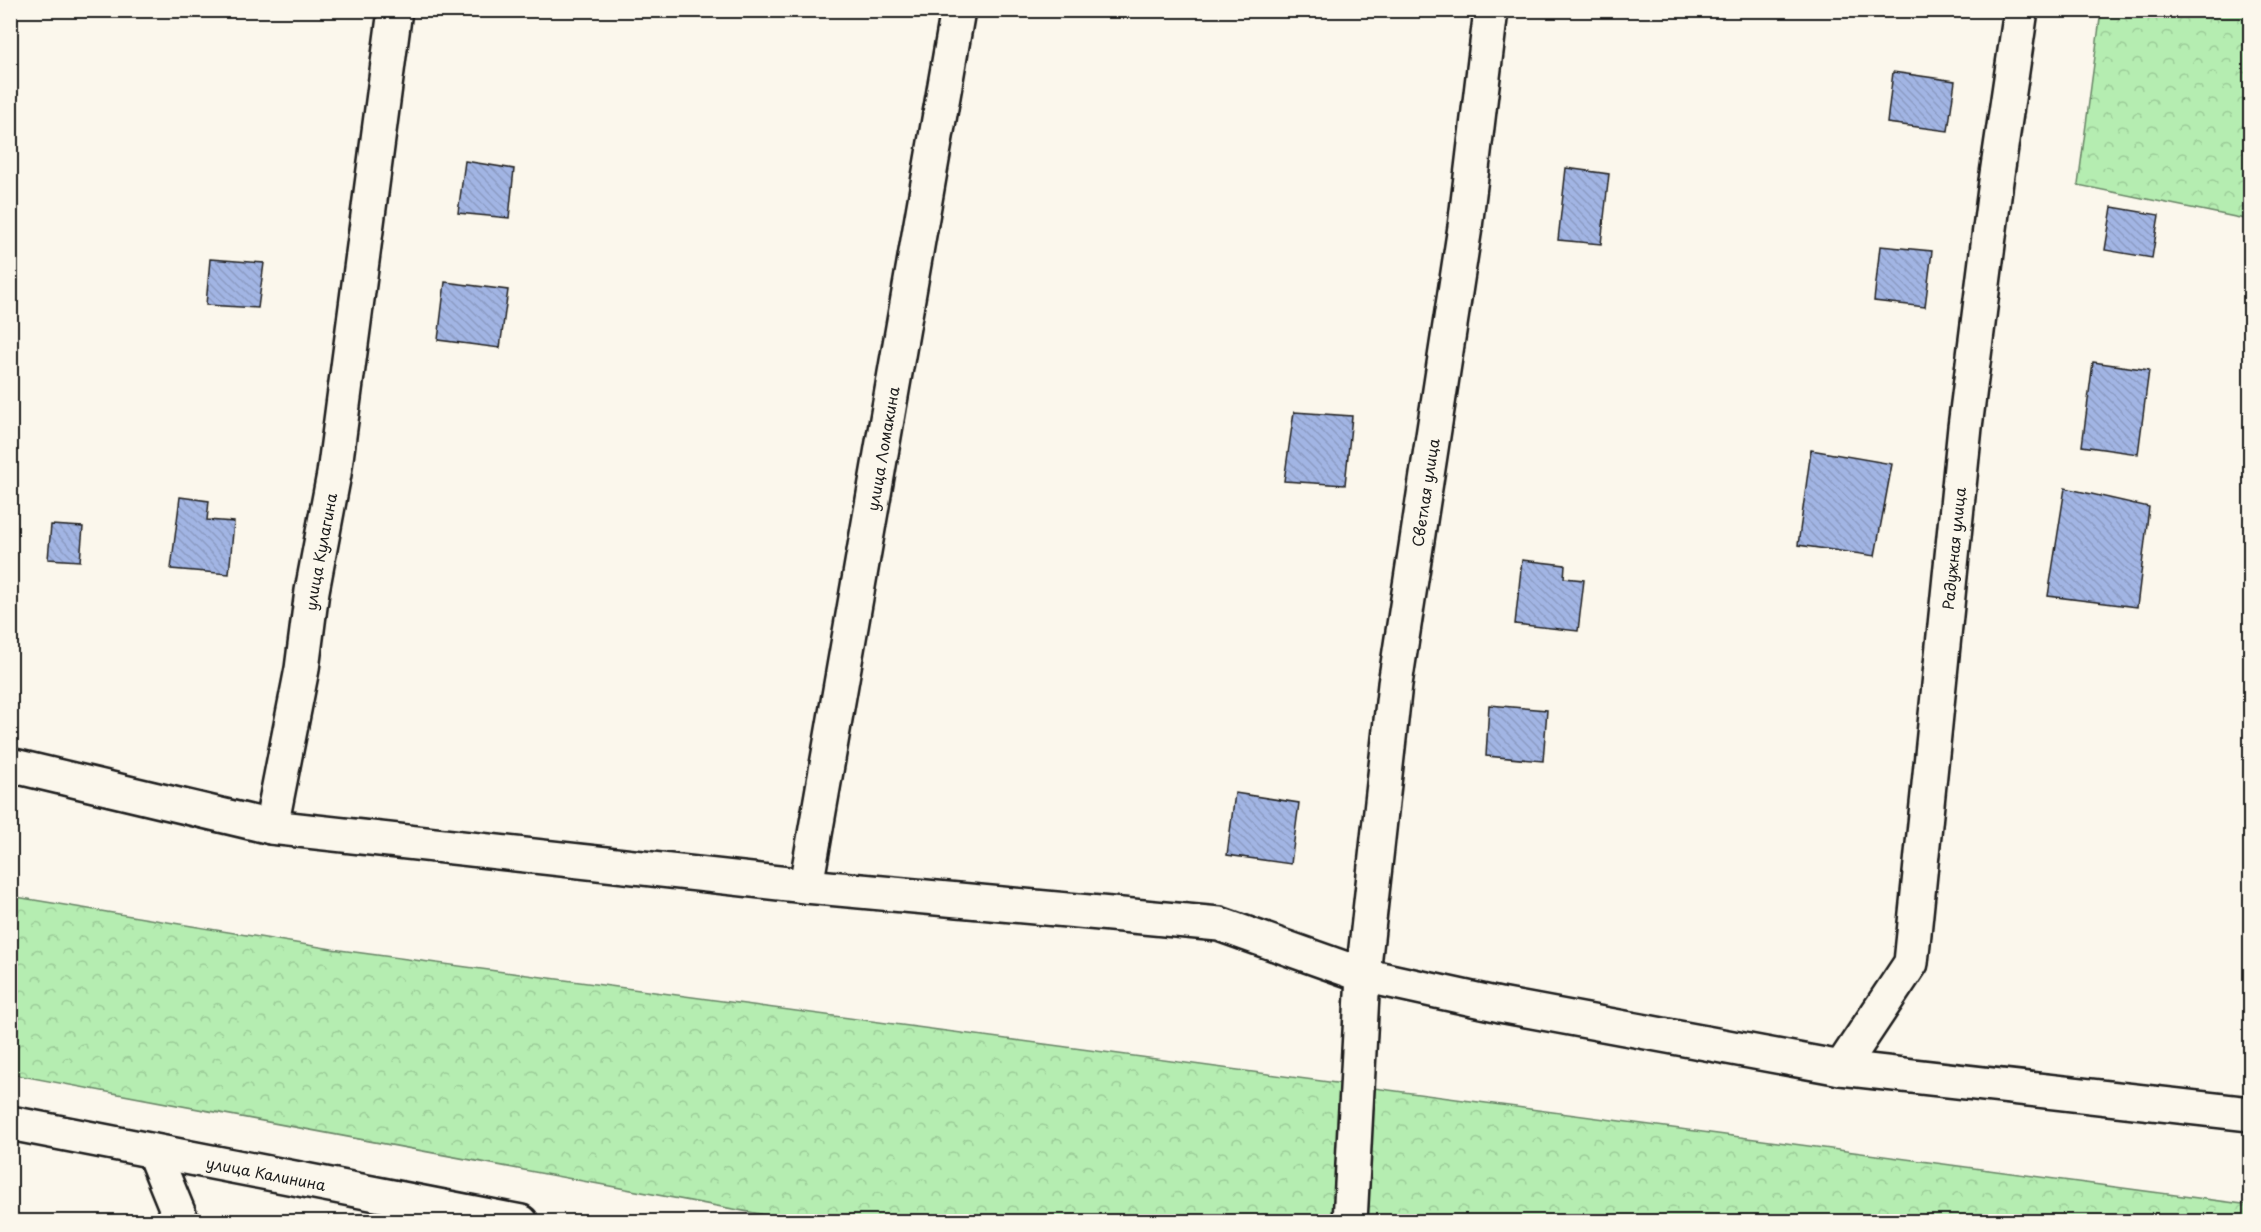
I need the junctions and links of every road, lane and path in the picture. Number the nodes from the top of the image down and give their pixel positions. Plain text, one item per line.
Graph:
1 (395, 10) edge
2 (958, 10) edge
3 (1491, 10) edge
4 (2021, 10) edge
5 (10, 765) edge
6 (271, 827) junction
7 (806, 886) junction
8 (1363, 975) junction
9 (1841, 1068) junction
10 (2250, 1114) edge
11 (10, 1123) edge
12 (153, 1151) junction
13 (182, 1221) edge
14 (521, 1221) edge
15 (1350, 1221) edge

1 - 6 street, улица Кулагина
2 - 7 street, улица Ломакина
3 - 8 street, Светлая улица
4 - 9 street, Радужная улица
5 - 6 street
6 - 7 street
7 - 8 street
8 - 9 street
8 - 15 street, Светлая улица
9 - 10 street
11 - 12 street, улица Калинина
12 - 13 street
12 - 14 street, улица Калинина

